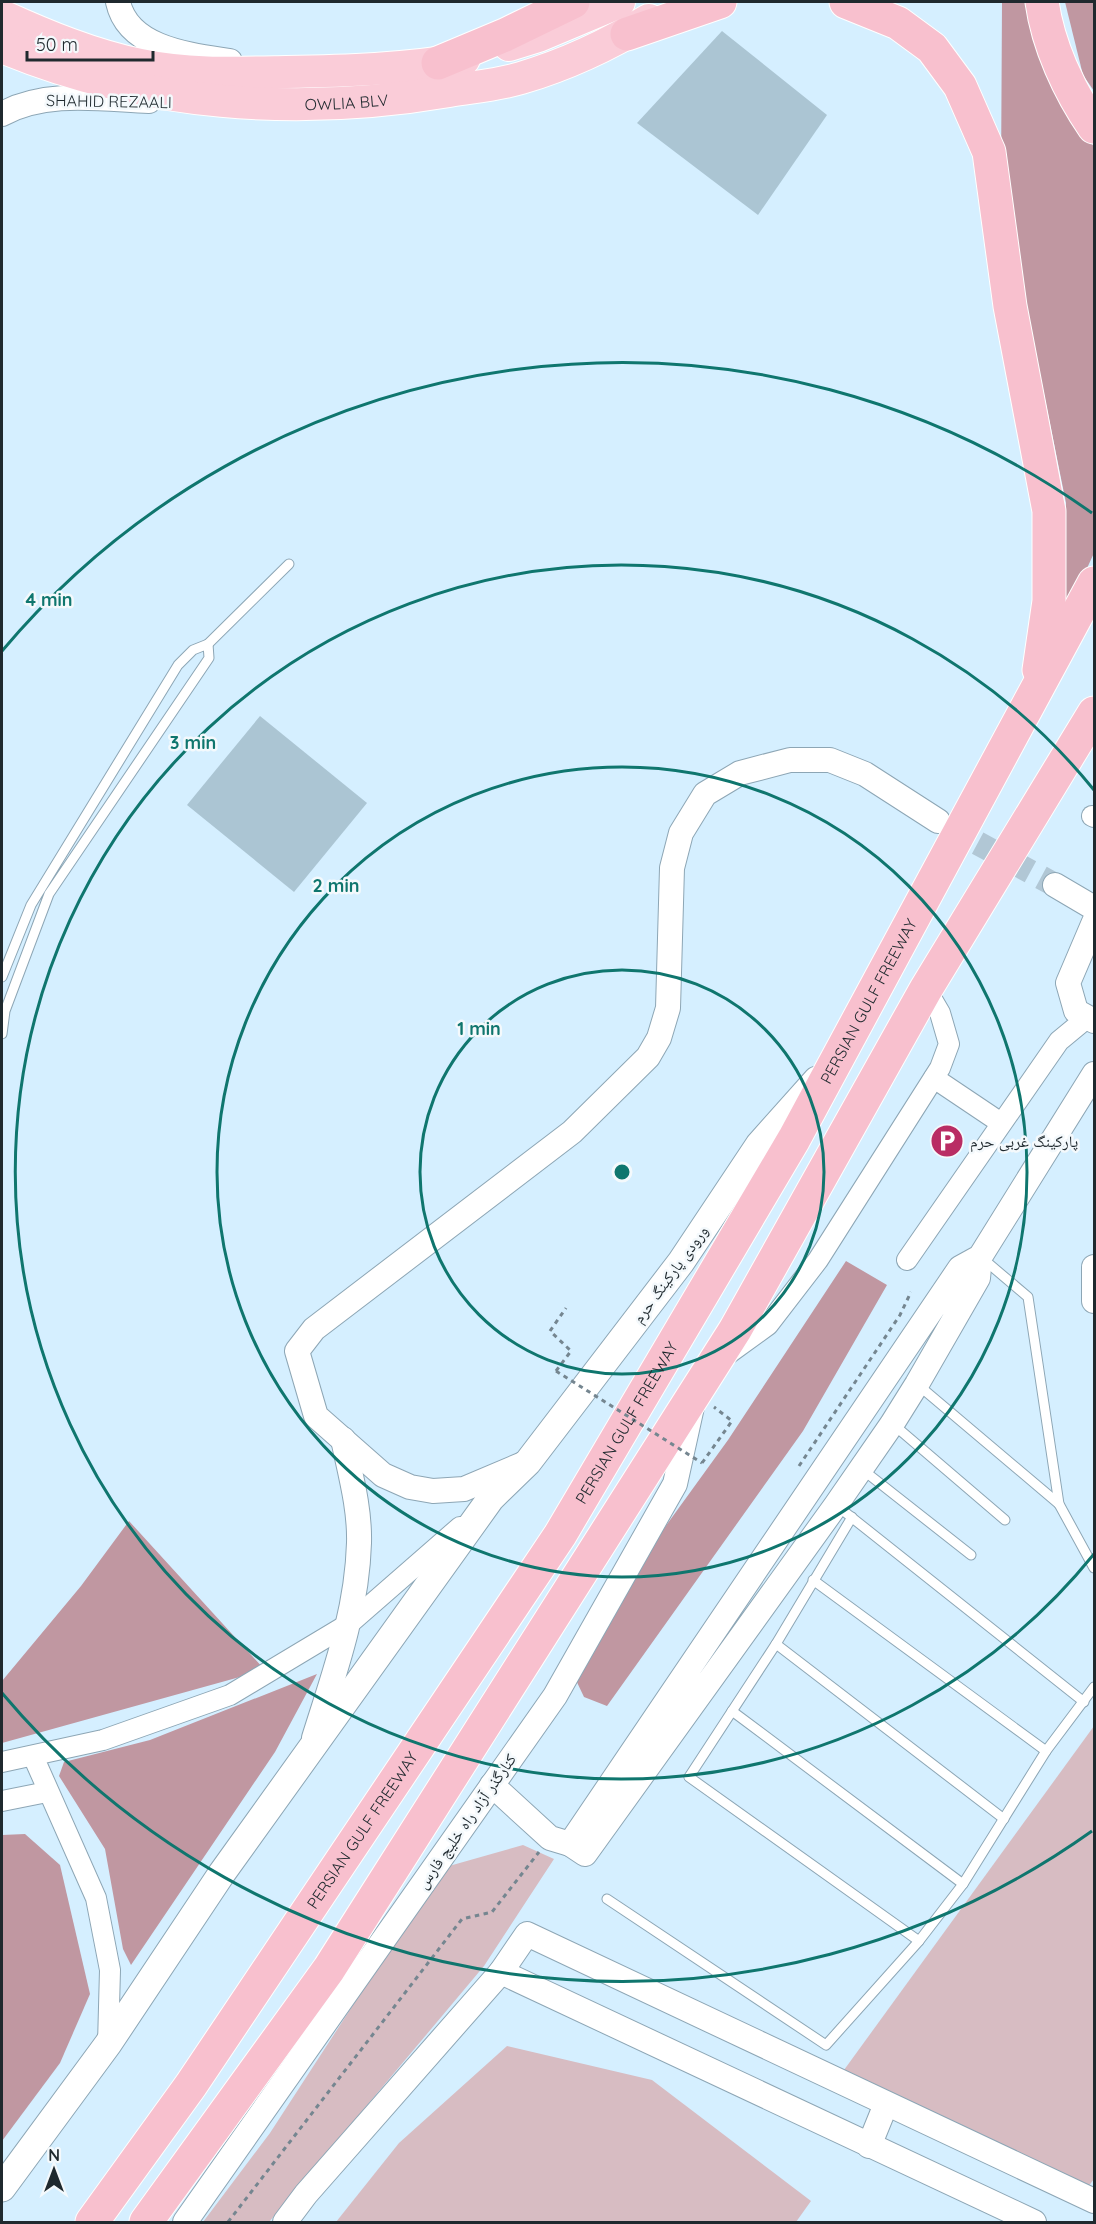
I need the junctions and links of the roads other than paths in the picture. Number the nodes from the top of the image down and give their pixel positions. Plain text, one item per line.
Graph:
1 (118, 2) edge
2 (573, 2) edge
3 (619, 2) edge
4 (681, 2) edge
5 (720, 2) edge
6 (846, 2) edge
7 (1042, 2) edge
8 (2, 16) edge
9 (627, 34) junction
10 (2, 46) edge
11 (438, 63) junction
12 (279, 72) junction
13 (220, 103) junction
14 (2, 114) edge
15 (1095, 127) edge
16 (289, 564) dead end
17 (1095, 583) edge
18 (208, 644) junction
19 (1035, 696) junction
20 (1095, 713) edge
21 (938, 821) tunnel mouth
22 (1054, 885) tunnel mouth
23 (1095, 908) edge
24 (1095, 922) edge
25 (2, 976) edge
26 (926, 989) junction
27 (1091, 1019) edge
28 (2, 1034) edge
29 (845, 1048) junction
30 (1095, 1074) edge
31 (934, 1078) junction
32 (1001, 1123) junction
33 (980, 1257) junction
34 (908, 1260) dead end
35 (1095, 1267) edge
36 (1095, 1301) edge
37 (713, 1365) junction
38 (917, 1384) junction
39 (696, 1393) junction
40 (892, 1424) junction
41 (343, 1439) junction
42 (528, 1462) junction
43 (861, 1468) junction
44 (491, 1498) junction
45 (1059, 1504) junction
46 (844, 1511) junction
47 (1005, 1520) dead end
48 (971, 1555) dead end
49 (1095, 1568) edge
50 (813, 1580) junction
51 (351, 1623) junction
52 (776, 1644) junction
53 (1095, 1688) edge
54 (1084, 1702) junction
55 (732, 1711) junction
56 (1047, 1751) junction
57 (33, 1756) junction
58 (308, 1756) junction
59 (2, 1762) edge
60 (492, 1785) junction
61 (47, 1792) junction
62 (2, 1801) edge
63 (1004, 1819) junction
64 (560, 1841) junction
65 (963, 1884) junction
66 (607, 1899) dead end
67 (919, 1941) junction
68 (501, 1972) junction
69 (108, 2044) junction
70 (886, 2104) junction
71 (869, 2146) junction
72 (2, 2188) edge
73 (1095, 2201) edge
74 (92, 2223) edge
75 (146, 2223) edge
76 (185, 2223) edge
77 (285, 2223) edge
78 (1034, 2223) edge

1 - 12 street
2 - 11 highway
3 - 11 highway, OWLIA BLV
4 - 9 highway, OWLIA BLV
5 - 9 highway
6 - 19 highway
7 - 15 highway
8 - 12 highway, OWLIA BLV
9 - 13 highway, OWLIA BLV
10 - 13 highway, OWLIA BLV
11 - 12 highway, OWLIA BLV
13 - 14 street, SHAHID REZAALI
16 - 18 lane
17 - 19 highway, PERSIAN GULF FREEWAY
18 - 25 lane
18 - 28 lane
19 - 29 highway, PERSIAN GULF FREEWAY
20 - 26 highway
21 - 41 street
22 - 23 street
24 - 27 street
26 - 31 street
26 - 37 highway
27 - 32 street
29 - 42 main road, ورودی پارکینگ حرم
29 - 74 highway, PERSIAN GULF FREEWAY
30 - 33 street
31 - 32 street
31 - 37 street
32 - 34 street
33 - 38 street
33 - 45 lane
33 - 64 street
35 - 36 street
37 - 39 highway
38 - 40 street
38 - 45 lane
39 - 60 street, کنارگذر آزاد راه خلیج فارس
39 - 75 highway
40 - 43 street
40 - 47 lane
41 - 42 street
41 - 51 street
42 - 44 main road, ورودی پارکینگ حرم
43 - 46 street
43 - 48 lane
44 - 51 street
44 - 58 main road
45 - 49 lane
46 - 50 lane
46 - 54 lane
46 - 64 street
50 - 52 lane
50 - 56 lane
51 - 57 street
51 - 58 street
52 - 55 lane
52 - 63 lane
53 - 54 lane
54 - 56 lane
55 - 65 lane
55 - 67 lane
56 - 63 lane
57 - 59 street
57 - 61 street
58 - 69 main road
60 - 64 street
60 - 76 street, کنارگذر آزاد راه خلیج فارس
61 - 62 street
61 - 69 street
63 - 65 lane
65 - 67 lane
66 - 67 lane
68 - 70 street
68 - 71 street
68 - 77 street
69 - 72 main road
70 - 71 street
70 - 73 street
71 - 78 street

